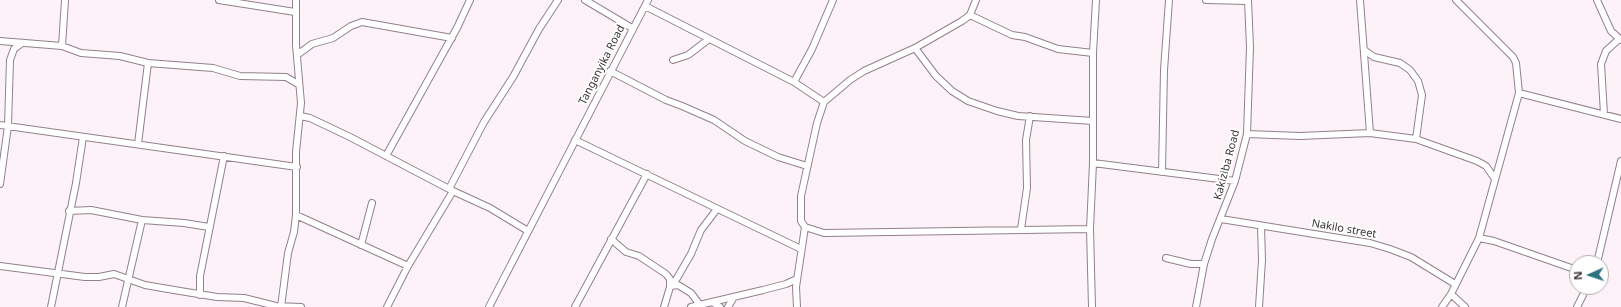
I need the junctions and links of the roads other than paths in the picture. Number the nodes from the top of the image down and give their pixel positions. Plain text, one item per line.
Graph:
1 (65, 0) edge
2 (219, 0) edge
3 (296, 0) edge
4 (470, 0) edge
5 (558, 0) edge
6 (585, 0) edge
7 (833, 0) edge
8 (976, 0) edge
9 (1096, 0) edge
10 (1169, 0) edge
11 (1206, 0) edge
12 (1248, 0) edge
13 (1360, 0) edge
14 (1456, 0) edge
15 (1597, 0) edge
16 (229, 1) edge
17 (646, 3) edge
18 (295, 12) junction
19 (970, 15) junction
20 (632, 28) junction
21 (452, 38) junction
22 (709, 39) junction
23 (1620, 40) edge
24 (2, 41) edge
25 (22, 43) junction
26 (62, 46) junction
27 (915, 48) junction
28 (1364, 50) junction
29 (1093, 53) junction
30 (11, 55) junction
31 (297, 55) junction
32 (673, 60) dead end
33 (148, 63) junction
34 (610, 71) junction
35 (794, 82) junction
36 (298, 84) junction
37 (1519, 93) junction
38 (824, 102) junction
39 (1604, 114) junction
40 (300, 116) junction
41 (1030, 116) junction
42 (1621, 119) edge
43 (1093, 121) junction
44 (0, 125) edge
45 (8, 126) junction
46 (1370, 133) junction
47 (1247, 134) junction
48 (83, 137) junction
49 (1416, 139) junction
50 (575, 140) junction
51 (138, 144) junction
52 (224, 156) junction
53 (386, 156) junction
54 (1621, 161) edge
55 (1093, 163) junction
56 (807, 166) junction
57 (297, 167) junction
58 (1162, 172) junction
59 (647, 174) junction
60 (1494, 179) junction
61 (1235, 181) junction
62 (0, 184) edge
63 (451, 190) junction
64 (372, 203) dead end
65 (717, 209) junction
66 (69, 211) junction
67 (296, 215) junction
68 (1221, 219) junction
69 (142, 220) junction
70 (1261, 226) junction
71 (805, 227) junction
72 (209, 228) junction
73 (1090, 229) junction
74 (1021, 230) junction
75 (528, 231) junction
76 (1479, 238) junction
77 (612, 239) junction
78 (361, 245) junction
79 (801, 249) junction
80 (1599, 255) edge
81 (1166, 258) dead end
82 (1204, 264) junction
83 (0, 266) edge
84 (408, 266) junction
85 (1569, 267) edge
86 (58, 272) junction
87 (128, 279) junction
88 (797, 279) junction
89 (1455, 284) junction
90 (672, 286) junction
91 (200, 294) junction
92 (1451, 294) junction
93 (1583, 295) edge
94 (734, 297) junction
95 (712, 302) junction
96 (700, 304) junction
97 (51, 307) edge
98 (122, 307) edge
99 (281, 307) edge
100 (301, 307) edge
101 (387, 307) edge
102 (489, 307) edge
103 (575, 307) edge
104 (664, 307) edge
105 (691, 307) edge
106 (720, 307) edge
107 (728, 307) edge
108 (797, 307) edge
109 (1092, 307) edge
110 (1196, 307) edge
111 (1259, 307) edge
112 (1442, 307) edge
113 (1465, 307) edge
114 (1577, 307) edge

1 - 26 street
2 - 16 street
3 - 18 street
4 - 21 street
5 - 63 street
6 - 20 street
7 - 35 street
8 - 19 street
9 - 29 street
10 - 58 street
11 - 12 street
12 - 47 street, Kakiziba Road
13 - 28 street
14 - 37 street
15 - 23 street
16 - 18 street
17 - 20 street, Tanganyika Road
17 - 22 street
18 - 31 street
19 - 27 street
19 - 29 street
20 - 34 street, Tanganyika Road
21 - 31 street
21 - 53 street
22 - 32 street
22 - 35 street
23 - 39 street
24 - 25 street
24 - 30 street
25 - 26 street
25 - 30 street
26 - 33 street
27 - 38 street
27 - 41 street
28 - 46 street
28 - 49 street
29 - 43 street
30 - 45 street
31 - 36 street
33 - 36 street
33 - 51 street
34 - 50 street, Tanganyika Road
34 - 56 street
35 - 38 street
36 - 40 street
37 - 39 street
37 - 60 street
38 - 56 street
39 - 42 street
40 - 53 street
40 - 57 street
41 - 43 street
41 - 74 street
43 - 55 street
44 - 45 street
45 - 48 street
45 - 62 street
46 - 47 street
46 - 49 street
47 - 61 street, Kakiziba Road
48 - 51 street
48 - 66 street
49 - 60 street
50 - 59 street
50 - 75 street, Tanganyika Road
51 - 52 street
52 - 57 street
52 - 72 street
53 - 63 street
54 - 80 street
55 - 58 street
55 - 73 street
56 - 71 street
57 - 67 street
58 - 61 street
59 - 65 street
59 - 77 street
60 - 76 street
61 - 68 street, Kakiziba Road
63 - 75 street
63 - 84 street
64 - 78 street
65 - 79 street
65 - 90 street
66 - 69 street
66 - 86 street
67 - 78 street
67 - 99 street
68 - 70 street, Nakilo street
68 - 82 street, Kakiziba Road
69 - 72 street
69 - 87 street
70 - 89 street, Nakilo street
70 - 111 street
71 - 74 street
71 - 79 street
72 - 91 street
73 - 74 street
73 - 109 street
75 - 102 street, Tanganyika Road
76 - 85 street
76 - 89 street
77 - 90 street
77 - 103 street
78 - 84 street
79 - 88 street
81 - 82 street
82 - 110 street, Kakiziba Road
83 - 86 street
84 - 101 street
86 - 87 street
86 - 97 street
87 - 91 street
87 - 98 street
88 - 94 street
88 - 108 street
89 - 92 street
90 - 96 street
90 - 104 street
91 - 99 street
92 - 112 street
92 - 113 street
93 - 114 street
94 - 95 street
94 - 107 street
95 - 96 street
95 - 106 street
96 - 105 street
99 - 100 street

